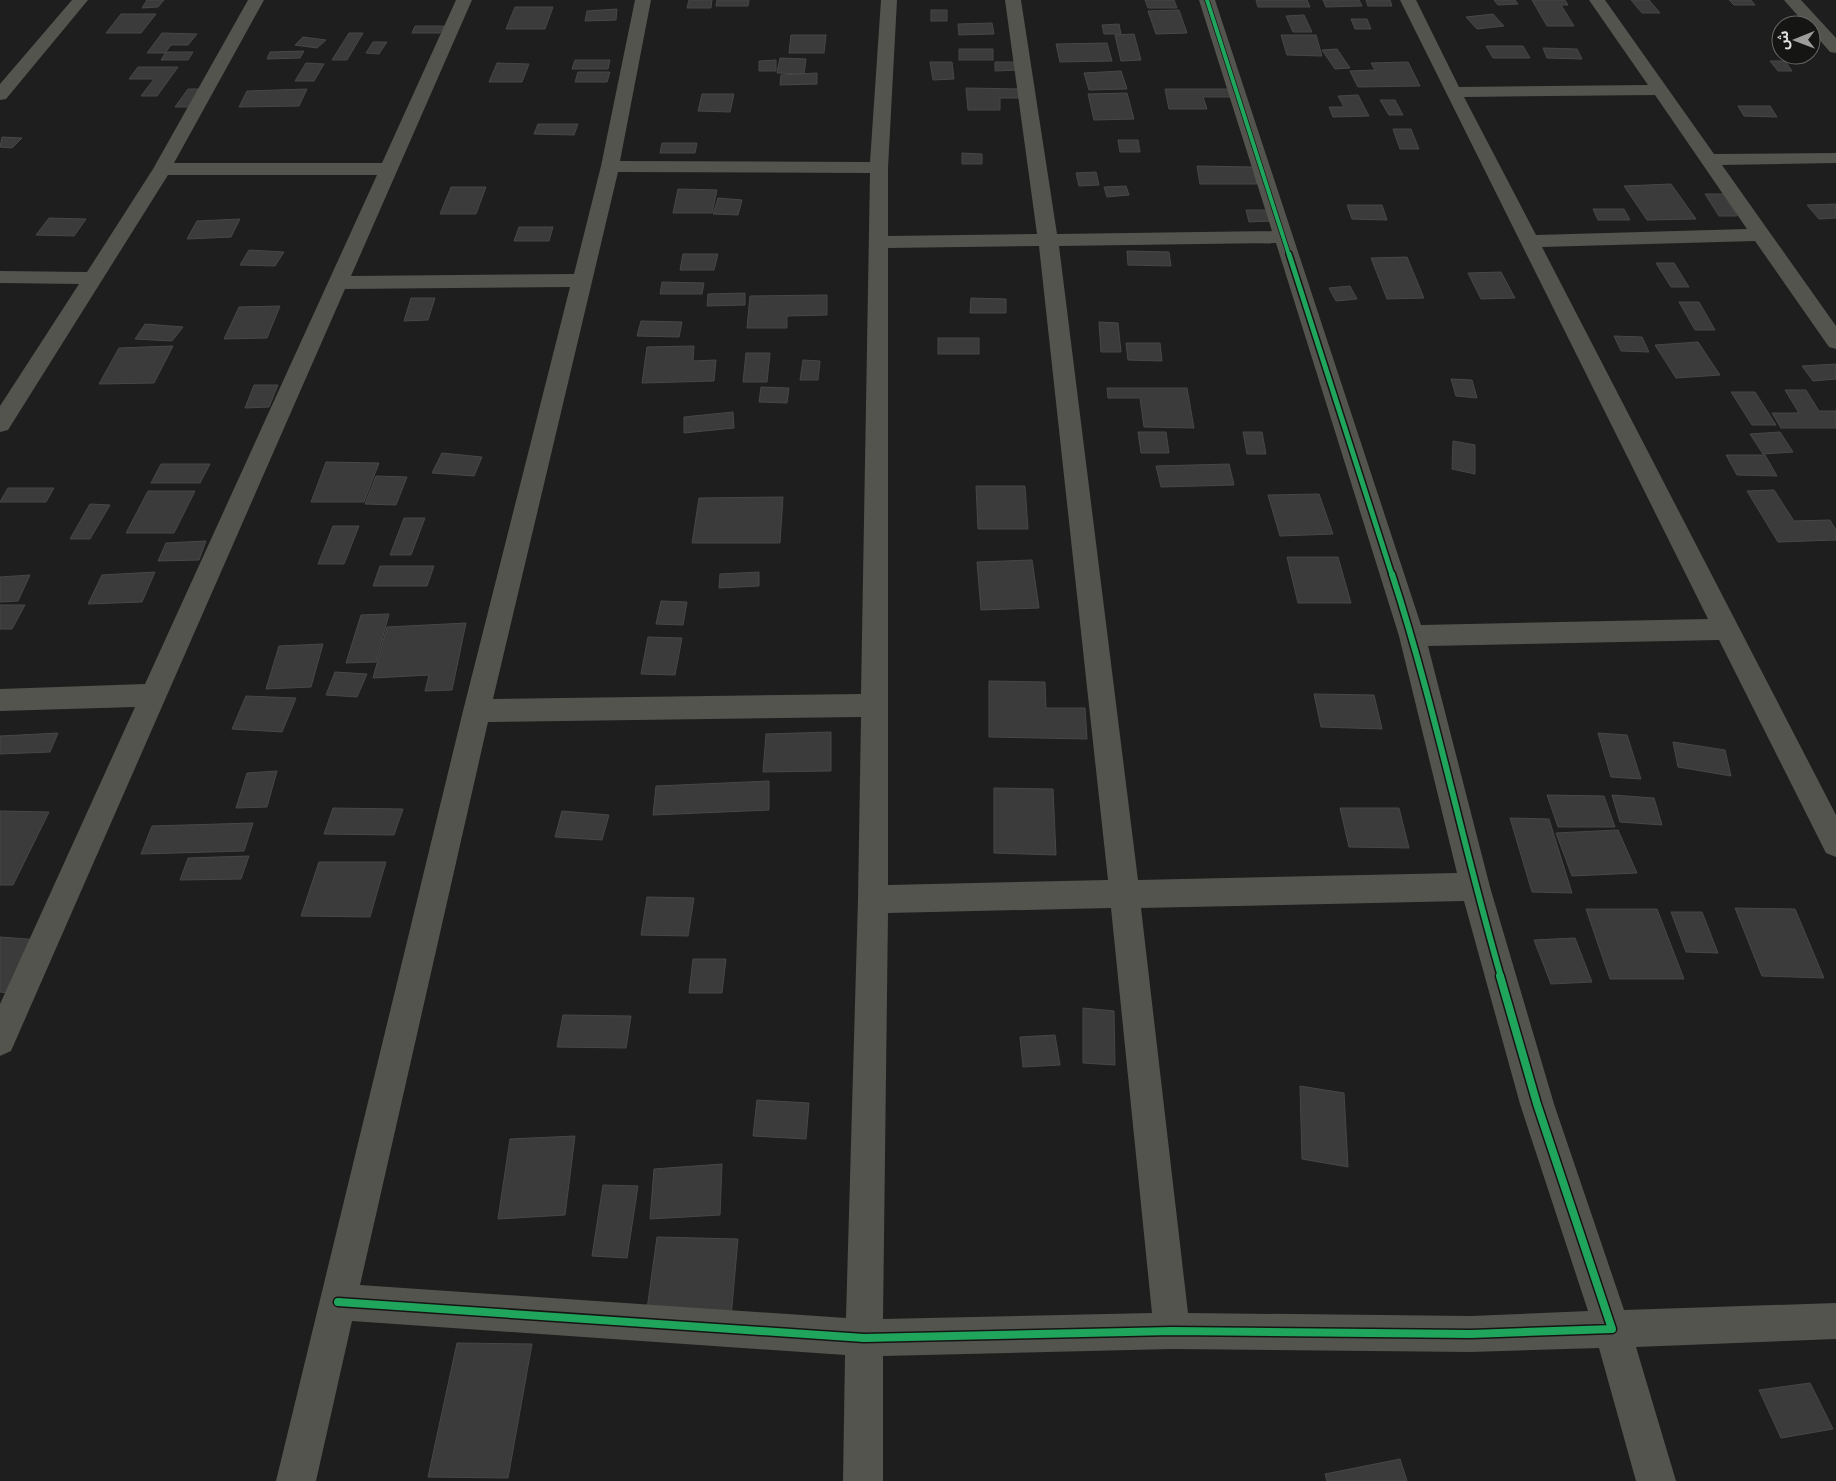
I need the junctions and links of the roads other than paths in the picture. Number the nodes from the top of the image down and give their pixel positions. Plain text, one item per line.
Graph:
1 (80, 0) edge
2 (256, 0) edge
3 (464, 0) edge
4 (643, 0) edge
5 (889, 0) edge
6 (1013, 0) edge
7 (1208, 0) edge
8 (1408, 0) edge
9 (1597, 0) edge
10 (1792, 0) edge
11 (1833, 42) edge
12 (1660, 90) junction
13 (1453, 92) junction
14 (0, 96) edge
15 (1836, 158) edge
16 (1709, 160) junction
17 (610, 166) junction
18 (880, 168) junction
19 (162, 169) junction
20 (387, 169) junction
21 (1762, 236) junction
22 (1283, 237) junction
23 (1048, 240) junction
24 (1528, 241) junction
25 (879, 242) junction
26 (0, 277) edge
27 (94, 278) junction
28 (582, 280) junction
29 (336, 283) junction
30 (1836, 342) edge
31 (0, 424) edge
32 (1726, 629) junction
33 (1412, 636) junction
34 (152, 695) junction
35 (0, 700) edge
36 (874, 705) junction
37 (477, 711) junction
38 (1836, 844) edge
39 (1475, 887) junction
40 (1124, 895) junction
41 (873, 899) junction
42 (0, 1040) edge
43 (338, 1302) junction
44 (1836, 1321) edge
45 (1612, 1329) junction
46 (1172, 1331) junction
47 (864, 1338) junction
48 (296, 1481) edge
49 (863, 1481) edge
50 (1656, 1481) edge

1 - 14 street
2 - 19 street
3 - 20 street
4 - 17 street
5 - 18 street
6 - 23 street
7 - 22 street
8 - 13 street
9 - 12 street
10 - 11 street
12 - 13 street
12 - 16 street
13 - 24 street
15 - 16 street
16 - 21 street
17 - 18 street
17 - 28 street
18 - 25 street
19 - 20 street
19 - 27 street
20 - 29 street
21 - 24 street
21 - 30 street
22 - 23 street
22 - 33 street
23 - 25 street
23 - 40 street
24 - 32 street
25 - 36 street
26 - 27 street
27 - 31 street
28 - 29 street
28 - 37 street
29 - 34 street
32 - 33 street
32 - 38 street
33 - 39 street
34 - 35 street
34 - 42 street
36 - 37 street
36 - 41 street
37 - 43 street
39 - 40 street
39 - 45 street
40 - 41 street
40 - 46 street
41 - 47 street
43 - 47 street
43 - 48 street
44 - 45 street
45 - 46 street
45 - 50 street
46 - 47 street
47 - 49 street

